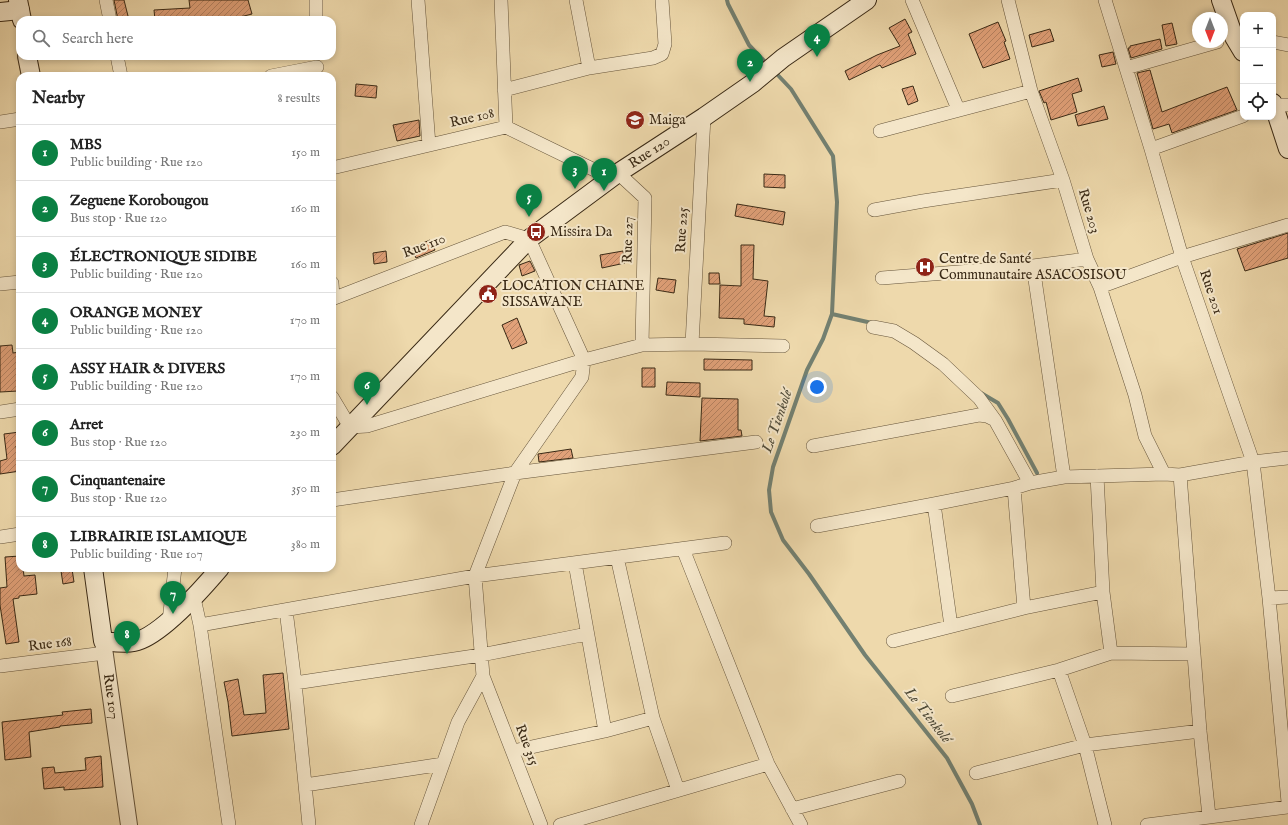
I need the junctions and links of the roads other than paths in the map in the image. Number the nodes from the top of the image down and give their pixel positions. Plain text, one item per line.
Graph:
1 (106, 0) edge
2 (316, 0) edge
3 (418, 0) edge
4 (501, 0) edge
5 (576, 0) edge
6 (662, 0) edge
7 (912, 0) edge
8 (1008, 0) edge
9 (1105, 0) edge
10 (1221, 0) edge
11 (858, 2) edge
12 (20, 10) edge
13 (0, 12) edge
14 (109, 16) edge
15 (316, 16) edge
16 (1236, 42) edge
17 (1276, 42) edge
18 (1288, 44) edge
19 (1196, 48) edge
20 (29, 60) edge
21 (118, 60) edge
22 (317, 66) edge
23 (589, 68) junction
24 (1126, 68) junction
25 (30, 72) edge
26 (120, 72) edge
27 (289, 72) edge
28 (504, 90) junction
29 (1031, 91) junction
30 (1277, 104) edge
31 (958, 109) junction
32 (704, 117) junction
33 (1240, 117) edge
34 (16, 120) edge
35 (0, 122) edge
36 (506, 127) junction
37 (880, 131) dead end
38 (429, 145) junction
39 (1151, 148) junction
40 (1288, 149) edge
41 (336, 167) edge
42 (614, 175) junction
43 (1063, 180) junction
44 (874, 210) dead end
45 (1288, 225) edge
46 (529, 239) junction
47 (1182, 257) junction
48 (1087, 259) junction
49 (1033, 266) junction
50 (882, 278) dead end
51 (16, 282) edge
52 (0, 284) edge
53 (1100, 287) junction
54 (336, 296) edge
55 (873, 327) dead end
56 (692, 344) junction
57 (642, 345) junction
58 (783, 346) dead end
59 (584, 360) junction
60 (336, 404) edge
61 (16, 410) edge
62 (0, 412) edge
63 (995, 420) junction
64 (350, 427) junction
65 (336, 442) edge
66 (756, 442) dead end
67 (813, 446) dead end
68 (1288, 458) edge
69 (1253, 462) junction
70 (515, 473) junction
71 (1164, 474) junction
72 (1097, 476) junction
73 (1180, 476) junction
74 (1064, 477) junction
75 (1030, 483) junction
76 (1014, 488) junction
77 (336, 499) edge
78 (934, 504) junction
79 (817, 526) dead end
80 (16, 535) edge
81 (0, 537) edge
82 (725, 543) dead end
83 (683, 549) junction
84 (617, 557) junction
85 (575, 563) junction
86 (94, 572) edge
87 (174, 572) edge
88 (217, 572) edge
89 (475, 576) junction
90 (1103, 592) junction
91 (1288, 597) edge
92 (194, 598) junction
93 (1269, 598) junction
94 (1024, 608) junction
95 (286, 610) junction
96 (163, 625) junction
97 (200, 625) junction
98 (951, 626) junction
99 (587, 634) junction
100 (893, 641) dead end
101 (104, 647) junction
102 (1111, 654) junction
103 (1194, 654) junction
104 (481, 655) junction
105 (0, 666) edge
106 (1059, 670) junction
107 (483, 676) junction
108 (295, 683) junction
109 (952, 696) dead end
110 (653, 718) junction
111 (605, 731) junction
112 (1200, 731) junction
113 (1085, 746) junction
114 (512, 751) junction
115 (443, 764) junction
116 (768, 764) junction
117 (976, 773) dead end
118 (899, 781) dead end
119 (305, 786) junction
120 (678, 790) junction
121 (1288, 802) edge
122 (1288, 807) edge
123 (792, 809) junction
124 (1209, 816) junction
125 (129, 825) edge
126 (229, 825) edge
127 (309, 825) edge
128 (421, 825) edge
129 (541, 825) edge
130 (560, 825) edge
131 (801, 825) edge
132 (1105, 825) edge
133 (1147, 825) edge

1 - 14 street
2 - 15 street
3 - 38 street
4 - 28 street
5 - 23 street
6 - 23 street
7 - 31 street
8 - 29 street, Rue 203
9 - 24 street, Rue 201
10 - 16 main road
11 - 32 main road, Rue 120
12 - 13 main road
17 - 18 street
19 - 24 street
20 - 25 main road
21 - 26 street
22 - 27 street
23 - 28 street
24 - 39 street, Rue 201
28 - 36 street
29 - 31 street
29 - 43 street, Rue 203
30 - 40 main road
31 - 37 street
32 - 42 main road, Rue 120
32 - 56 street, Rue 225
33 - 39 street
34 - 35 street
36 - 38 street, Rue 108
36 - 42 street, Rue 108
38 - 41 street, Rue 108
39 - 47 street, Rue 201
42 - 46 main road, Rue 120
42 - 57 street, Rue 227
43 - 44 street
43 - 48 street, Rue 203
45 - 47 street
46 - 54 street, Rue 110
46 - 59 street
46 - 64 main road, Rue 120
47 - 53 street
47 - 69 street, Rue 201
48 - 49 street
48 - 53 street, Rue 203
49 - 50 street
49 - 74 street
51 - 52 street
53 - 71 street, Rue 203
55 - 63 street
56 - 57 street
56 - 58 street
57 - 59 street
59 - 64 street
59 - 70 street
60 - 64 street
61 - 62 street
63 - 67 street
63 - 75 street
64 - 65 main road, Rue 120
66 - 70 street
68 - 69 street
69 - 73 street
69 - 93 street, Rue 201
70 - 77 street
70 - 89 street
71 - 72 street
71 - 73 street
72 - 74 street
72 - 90 street
73 - 103 street
74 - 75 street
75 - 76 street
76 - 78 street
76 - 94 street
78 - 79 street
78 - 98 street
80 - 81 street
82 - 83 street
83 - 84 street
83 - 116 street
84 - 85 street
84 - 110 street
85 - 89 street
85 - 99 street
86 - 101 main road, Rue 107
87 - 96 street
88 - 92 main road
89 - 95 street
89 - 104 street, Rue 315
90 - 94 street
90 - 102 street
91 - 93 street
92 - 96 main road
92 - 97 street
93 - 121 street, Rue 201
94 - 98 street
95 - 97 street
95 - 108 street
96 - 101 main road
97 - 126 street
98 - 100 street
99 - 104 street
99 - 111 street
101 - 105 street, Rue 168
101 - 125 street, Rue 107
102 - 103 street
102 - 106 street
103 - 112 street
104 - 107 street, Rue 315
104 - 108 street
106 - 109 street
106 - 113 street
107 - 114 street, Rue 315
107 - 115 street
108 - 119 street
110 - 111 street
110 - 120 street
111 - 114 street
112 - 113 street
112 - 124 street
113 - 117 street
113 - 132 street
114 - 129 street, Rue 315
115 - 119 street
115 - 128 street
116 - 120 street
116 - 123 street
118 - 123 street
119 - 127 street
120 - 130 street
122 - 124 street
123 - 131 street
124 - 133 street

